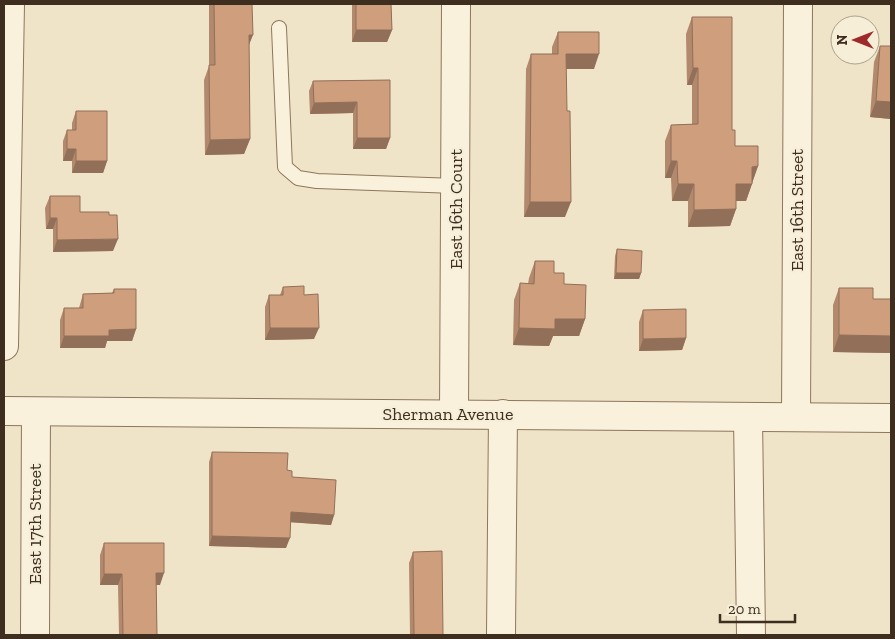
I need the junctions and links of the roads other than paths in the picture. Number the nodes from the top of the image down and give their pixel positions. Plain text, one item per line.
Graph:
1 (10, 4) edge
2 (456, 4) edge
3 (798, 4) edge
4 (279, 28) dead end
5 (456, 186) junction
6 (4, 346) edge
7 (4, 412) edge
8 (36, 412) junction
9 (454, 414) junction
10 (503, 414) junction
11 (748, 416) junction
12 (796, 417) junction
13 (891, 418) edge
14 (35, 635) edge
15 (501, 635) edge
16 (751, 635) edge

1 - 6 street
2 - 5 street, East 16th Court
3 - 12 street, East 16th Street
4 - 5 lane
5 - 9 street, East 16th Court
7 - 8 street, Sherman Avenue
8 - 9 street, Sherman Avenue
8 - 14 street, East 17th Street
9 - 10 street, Sherman Avenue
10 - 11 street, Sherman Avenue
10 - 15 street
11 - 12 street, Sherman Avenue
11 - 16 street
12 - 13 street, Sherman Avenue

